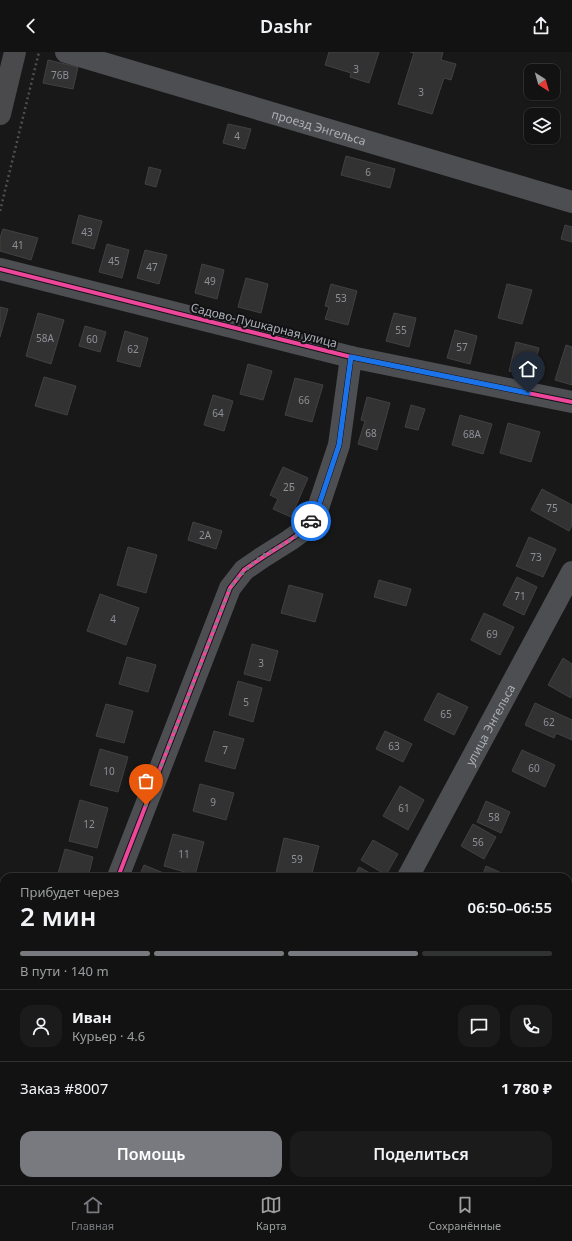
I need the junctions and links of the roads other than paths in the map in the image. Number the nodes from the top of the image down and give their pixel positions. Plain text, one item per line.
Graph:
1 (15, 52) edge
2 (66, 52) edge
3 (0, 114) edge
4 (572, 202) edge
5 (0, 269) edge
6 (351, 357) junction
7 (572, 402) edge
8 (572, 572) edge
9 (120, 873) edge
10 (410, 873) edge

1 - 3 main road
2 - 4 street, проезд Энгельса
5 - 6 street, Садово-Пушкарная улица
6 - 7 street, Садово-Пушкарная улица
6 - 9 street
8 - 10 street, улица Энгельса

